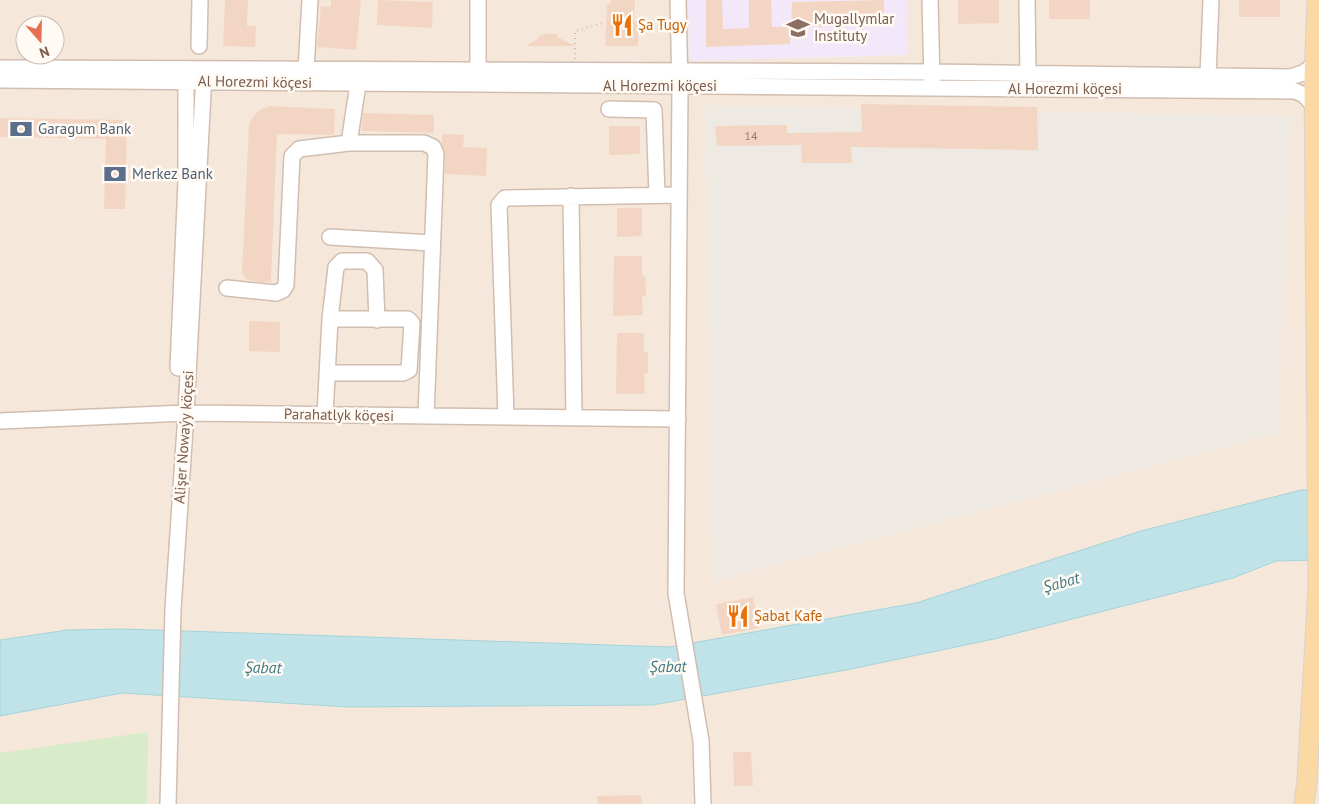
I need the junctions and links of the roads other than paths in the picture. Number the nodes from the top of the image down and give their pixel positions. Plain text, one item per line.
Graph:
1 (200, 0) edge
2 (310, 0) edge
3 (478, 0) edge
4 (678, 0) edge
5 (930, 0) edge
6 (1027, 0) edge
7 (1212, 0) edge
8 (1317, 0) edge
9 (198, 46) dead end
10 (1314, 66) junction
11 (0, 68) edge
12 (306, 70) junction
13 (478, 71) junction
14 (932, 72) junction
15 (1028, 74) junction
16 (187, 75) junction
17 (204, 76) junction
18 (1208, 76) junction
19 (680, 79) junction
20 (0, 80) edge
21 (358, 84) junction
22 (932, 88) junction
23 (1314, 106) junction
24 (609, 109) dead end
25 (348, 143) junction
26 (657, 195) junction
27 (679, 195) junction
28 (571, 196) junction
29 (330, 237) dead end
30 (432, 243) junction
31 (227, 288) dead end
32 (330, 319) junction
33 (378, 320) junction
34 (327, 373) junction
35 (181, 413) junction
36 (325, 415) junction
37 (426, 416) junction
38 (506, 417) junction
39 (574, 418) junction
40 (678, 419) junction
41 (0, 421) edge
42 (1318, 592) edge
43 (166, 712) junction
44 (160, 804) edge
45 (168, 804) edge
46 (703, 804) edge
47 (1304, 804) edge

1 - 9 street
2 - 12 street
3 - 13 street
4 - 19 street
5 - 14 street
6 - 15 street
7 - 18 street
8 - 10 main road
10 - 18 street, Al Horezmi köçesi
10 - 23 main road
11 - 16 street, Al Horezmi köçesi
12 - 13 street, Al Horezmi köçesi
12 - 17 street, Al Horezmi köçesi
13 - 19 street, Al Horezmi köçesi
14 - 15 street, Al Horezmi köçesi
14 - 19 street, Al Horezmi köçesi
14 - 22 street
15 - 18 street, Al Horezmi köçesi
16 - 17 street, Al Horezmi köçesi
16 - 20 street, Al Horezmi köçesi
16 - 35 street, Alişer Nowaýy köçesi
17 - 21 street, Al Horezmi köçesi
17 - 35 street, Alişer Nowaýy köçesi
19 - 21 street, Al Horezmi köçesi
19 - 22 street, Al Horezmi köçesi
19 - 27 street
21 - 25 street
22 - 23 street, Al Horezmi köçesi
23 - 42 main road
24 - 26 street
25 - 30 street
25 - 31 street
26 - 27 street
26 - 28 street
27 - 40 street
28 - 38 street
28 - 39 street
29 - 30 street
30 - 37 street
32 - 33 street
32 - 33 street
32 - 34 street
33 - 34 street
34 - 36 street
35 - 36 street, Parahatlyk köçesi
35 - 41 street, Parahatlyk köçesi
35 - 43 street, Alişer Nowaýy köçesi
36 - 37 street, Parahatlyk köçesi
37 - 38 street, Parahatlyk köçesi
38 - 39 street, Parahatlyk köçesi
39 - 40 street, Parahatlyk köçesi
40 - 46 street
42 - 47 main road
43 - 44 street, Alişer Nowaýy köçesi
43 - 45 street, Alişer Nowaýy köçesi

